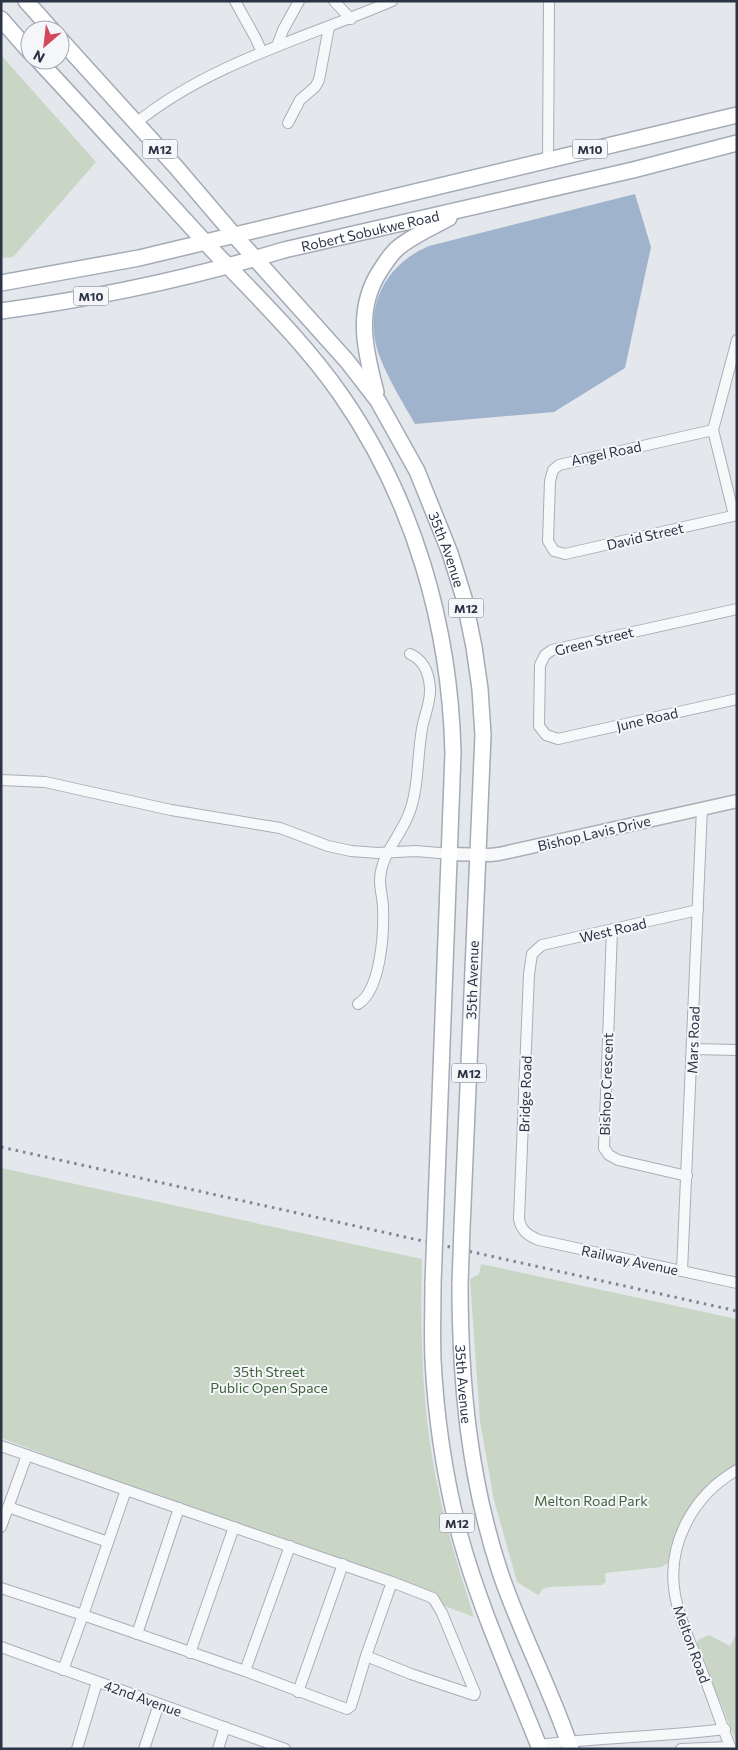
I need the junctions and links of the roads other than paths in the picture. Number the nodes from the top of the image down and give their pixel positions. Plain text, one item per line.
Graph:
1 (26, 1) edge
2 (299, 1) edge
3 (334, 1) edge
4 (392, 1) edge
5 (549, 1) edge
6 (236, 2) edge
7 (1, 19) edge
8 (350, 19) junction
9 (43, 20) edge
10 (329, 27) junction
11 (20, 41) edge
12 (278, 46) junction
13 (70, 50) edge
14 (262, 52) junction
15 (47, 70) edge
16 (737, 115) edge
17 (136, 123) junction
18 (288, 123) dead end
19 (737, 143) edge
20 (548, 160) junction
21 (466, 209) junction
22 (234, 235) junction
23 (205, 242) junction
24 (256, 258) junction
25 (228, 266) junction
26 (1, 283) edge
27 (1, 311) edge
28 (737, 340) edge
29 (378, 402) junction
30 (713, 430) junction
31 (736, 515) edge
32 (554, 551) joint
33 (737, 609) edge
34 (410, 654) dead end
35 (737, 699) edge
36 (558, 739) joint
37 (1, 780) edge
38 (737, 801) edge
39 (702, 808) junction
40 (387, 852) junction
41 (450, 854) junction
42 (477, 855) junction
43 (698, 910) junction
44 (612, 930) junction
45 (532, 954) joint
46 (358, 1004) dead end
47 (692, 1049) junction
48 (737, 1050) edge
49 (687, 1176) junction
50 (525, 1233) joint
51 (682, 1271) junction
52 (737, 1283) edge
53 (1, 1446) edge
54 (27, 1455) junction
55 (737, 1470) edge
56 (126, 1490) junction
57 (8, 1507) junction
58 (179, 1508) junction
59 (1, 1527) edge
60 (234, 1527) junction
61 (108, 1542) junction
62 (290, 1546) junction
63 (343, 1564) junction
64 (392, 1582) junction
65 (1, 1588) edge
66 (82, 1615) junction
67 (137, 1634) junction
68 (1, 1648) edge
69 (190, 1652) junction
70 (366, 1656) junction
71 (63, 1670) junction
72 (244, 1671) junction
73 (97, 1682) junction
74 (298, 1692) junction
75 (159, 1704) junction
76 (225, 1728) junction
77 (725, 1729) junction
78 (569, 1745) edge
79 (539, 1747) edge
80 (731, 1748) edge
81 (76, 1749) edge
82 (144, 1749) edge
83 (218, 1749) edge
84 (284, 1749) edge
85 (681, 1749) edge

1 - 9 main road
2 - 12 street
3 - 8 street
4 - 8 street
5 - 20 street
6 - 14 street
7 - 11 main road
8 - 10 street
10 - 12 street
10 - 18 street
12 - 14 street
13 - 17 main road, M12
14 - 17 street
15 - 23 main road, M12
16 - 20 main road, Robert Sobukwe Road / M10
17 - 22 main road, M12
19 - 21 main road, Robert Sobukwe Road / M10
20 - 22 main road, Robert Sobukwe Road / M10
21 - 24 main road, Robert Sobukwe Road / M10
21 - 29 main road
22 - 23 main road, Robert Sobukwe Road / M10
22 - 24 main road, M12
23 - 25 main road, M12
23 - 26 main road, Robert Sobukwe Road / M10
24 - 25 main road, Robert Sobukwe Road / M10
24 - 29 main road, 35th Avenue / M12
25 - 27 main road, Robert Sobukwe Road / M10
25 - 41 main road, 35th Avenue / M12
28 - 30 street
29 - 42 main road, 35th Avenue / M12
30 - 31 street
30 - 32 street, Angel Road
31 - 32 street, David Street
33 - 36 street, Green Street
34 - 40 street
35 - 36 street, June Road
37 - 40 street
38 - 39 street, Bishop Lavis Drive
39 - 42 street, Bishop Lavis Drive
39 - 43 street, Mars Road
40 - 41 street
40 - 46 street
41 - 42 street, Bishop Lavis Drive
41 - 79 main road, 35th Avenue / M12, bridge
42 - 78 main road, 35th Avenue / M12, bridge
43 - 44 street, West Road
43 - 47 street, Mars Road
44 - 45 street, West Road
44 - 49 street, Bishop Crescent
45 - 50 street, Bridge Road
47 - 48 street
47 - 49 street, Mars Road
49 - 51 street, Mars Road
50 - 51 street, Railway Avenue
51 - 52 street, Railway Avenue
53 - 54 street
54 - 56 street
54 - 57 street
55 - 77 street, Melton Road
56 - 58 street
56 - 61 street
57 - 59 street
57 - 61 street
58 - 60 street
58 - 67 street
60 - 62 street
60 - 69 street
61 - 66 street
62 - 63 street
62 - 72 street
63 - 64 street
63 - 74 street
64 - 70 street
64 - 70 street
65 - 66 street
66 - 67 street
66 - 71 street
67 - 69 street
68 - 71 street, 42nd Avenue
69 - 72 street
70 - 74 street
71 - 73 street, 42nd Avenue
72 - 74 street
73 - 75 street, 42nd Avenue
73 - 81 street
75 - 76 street, 42nd Avenue
75 - 82 street
76 - 83 street
76 - 84 street, 42nd Avenue
77 - 78 street
77 - 80 street, Melton Road
78 - 79 street
80 - 85 street

